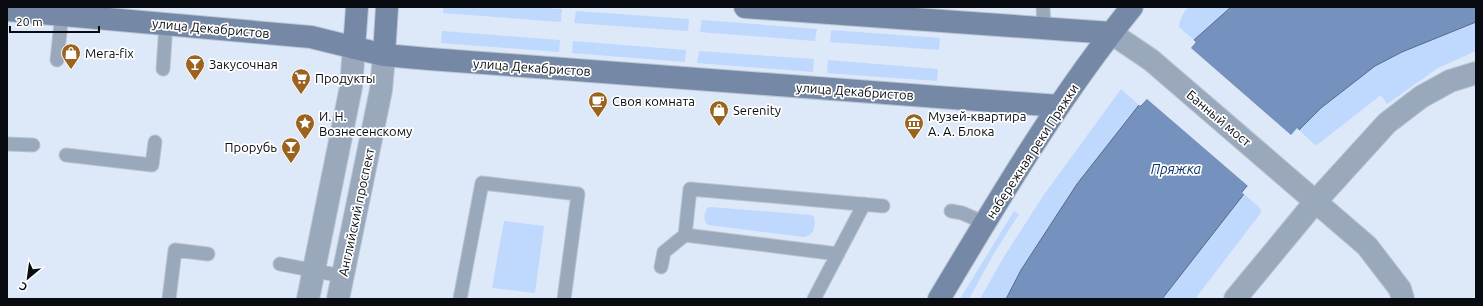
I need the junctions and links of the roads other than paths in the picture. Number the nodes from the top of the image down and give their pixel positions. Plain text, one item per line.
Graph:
1 (357, 7) edge
2 (388, 7) edge
3 (745, 7) edge
4 (1132, 7) edge
5 (7, 10) edge
6 (840, 10) edge
7 (62, 14) junction
8 (1043, 18) edge
9 (166, 24) junction
10 (1111, 33) junction
11 (354, 48) junction
12 (384, 55) junction
13 (57, 60) dead end
14 (163, 69) dead end
15 (1476, 73) edge
16 (1059, 106) junction
17 (155, 142) dead end
18 (7, 144) edge
19 (33, 145) dead end
20 (66, 155) dead end
21 (1316, 201) junction
22 (864, 204) junction
23 (883, 206) dead end
24 (951, 211) dead end
25 (985, 223) junction
26 (685, 235) junction
27 (208, 254) dead end
28 (838, 254) junction
29 (280, 264) dead end
30 (661, 267) dead end
31 (314, 270) junction
32 (342, 276) junction
33 (169, 299) edge
34 (308, 299) edge
35 (338, 299) edge
36 (460, 299) edge
37 (564, 299) edge
38 (814, 299) edge
39 (939, 299) edge
40 (1235, 299) edge
41 (1403, 299) edge

1 - 11 main road
2 - 12 main road, Английский проспект
3 - 6 main road
4 - 10 main road, набережная реки Пряжки
5 - 7 main road, улица Декабристов
6 - 8 main road
7 - 9 main road, улица Декабристов
7 - 13 lane
8 - 10 main road
9 - 11 main road, улица Декабристов
9 - 14 lane
10 - 16 main road, набережная реки Пряжки
10 - 21 street, Банный мост
11 - 12 main road, улица Декабристов
11 - 31 street
12 - 16 main road, улица Декабристов
12 - 32 street, Английский проспект
15 - 21 street
16 - 25 main road, набережная реки Пряжки
17 - 20 lane
18 - 19 lane
21 - 40 street
21 - 41 street, Банный мост
22 - 23 lane
22 - 26 lane
22 - 28 lane
24 - 25 lane
25 - 39 main road, набережная реки Пряжки
26 - 28 lane
26 - 30 lane
27 - 33 lane
28 - 38 lane
29 - 31 lane
31 - 32 lane
31 - 34 street
32 - 35 street, Английский проспект
36 - 37 lane

